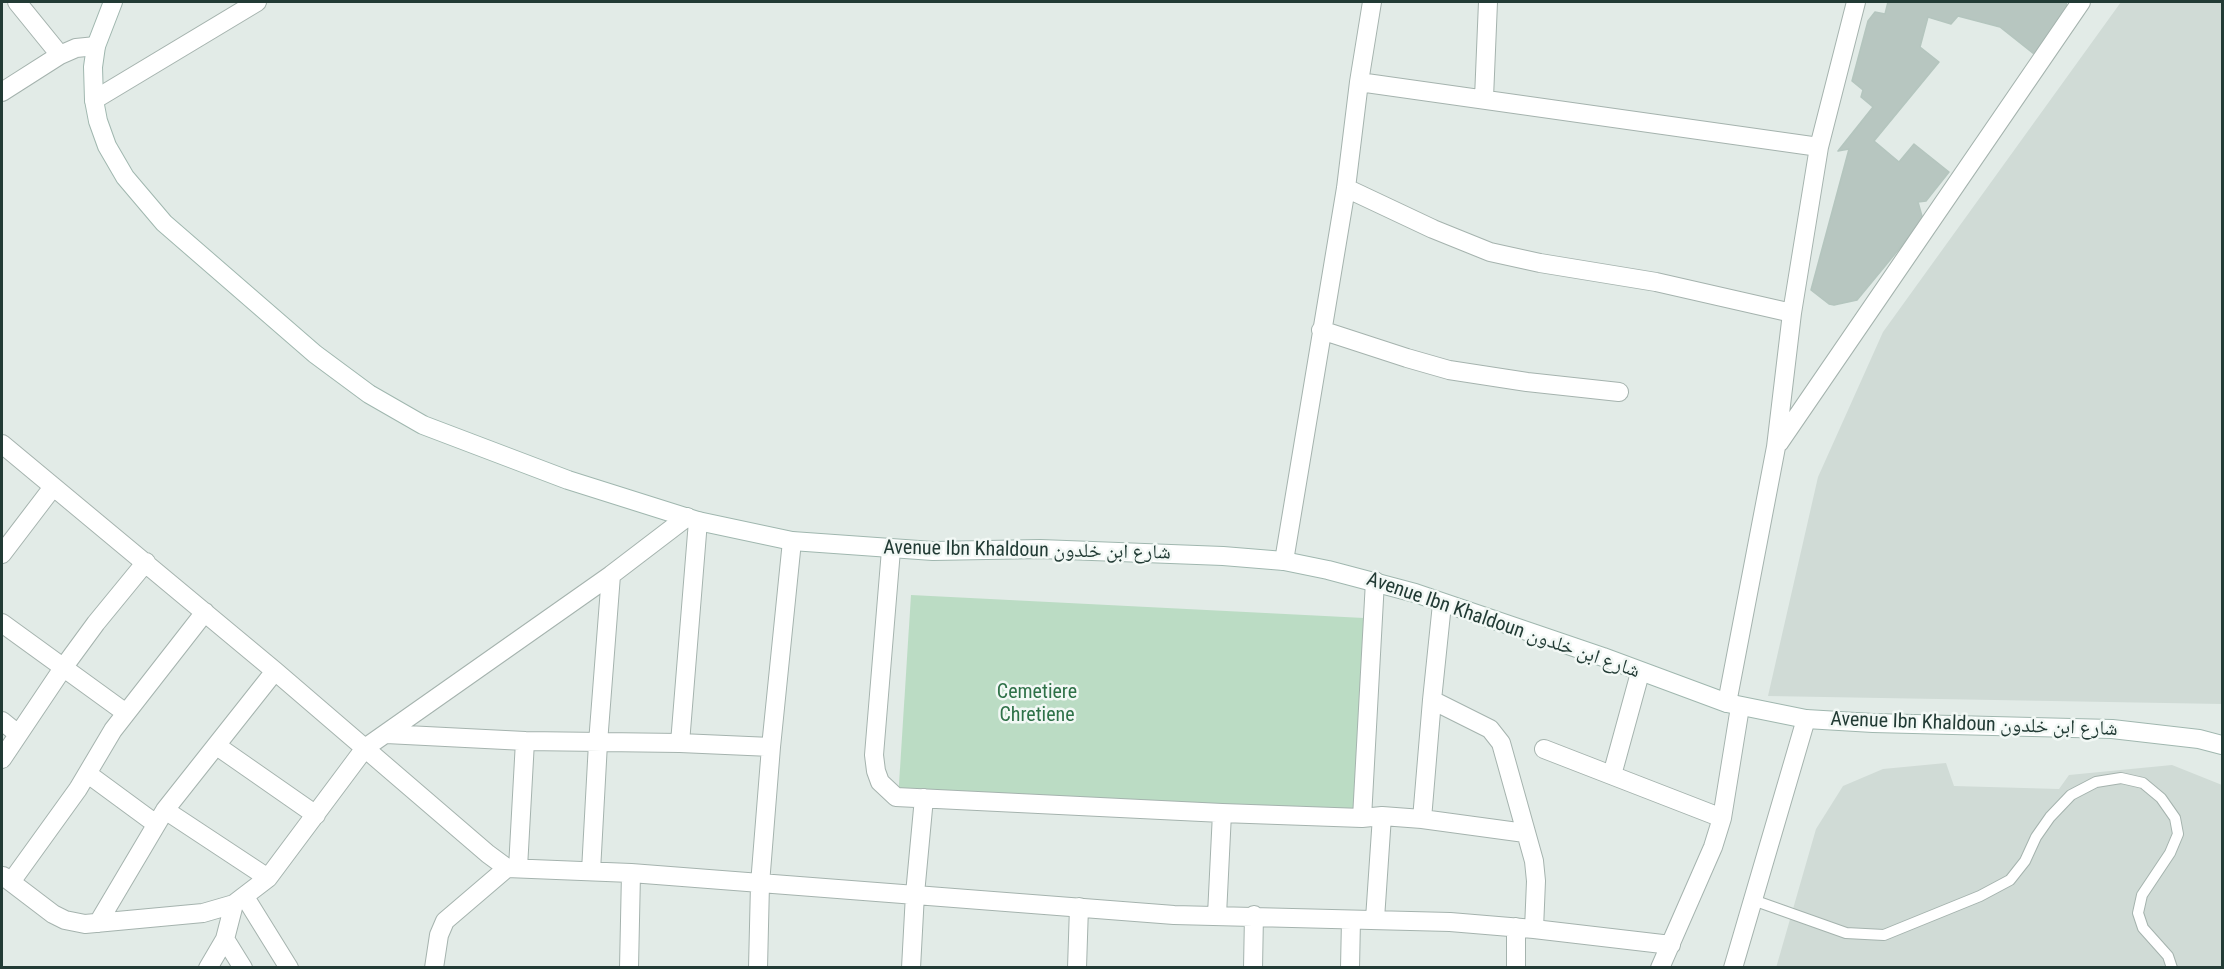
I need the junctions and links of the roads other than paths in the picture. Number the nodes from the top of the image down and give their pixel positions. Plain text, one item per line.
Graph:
1 (17, 2) edge
2 (113, 2) edge
3 (256, 2) edge
4 (1372, 2) edge
5 (1488, 2) edge
6 (1856, 2) edge
7 (2081, 2) edge
8 (96, 46) junction
9 (60, 55) junction
10 (1359, 82) junction
11 (2, 92) edge
12 (1484, 98) junction
13 (94, 100) junction
14 (1820, 147) junction
15 (1346, 188) junction
16 (1792, 313) junction
17 (1321, 330) junction
18 (1619, 392) dead end
19 (2, 444) edge
20 (1776, 447) junction
21 (53, 486) junction
22 (692, 519) junction
23 (792, 541) junction
24 (891, 550) junction
25 (2, 554) edge
26 (1284, 561) junction
27 (146, 562) junction
28 (611, 575) junction
29 (1375, 581) junction
30 (1442, 604) junction
31 (205, 612) junction
32 (2, 623) edge
33 (63, 668) junction
34 (275, 670) junction
35 (1640, 672) junction
36 (1432, 700) junction
37 (1733, 705) junction
38 (126, 713) junction
39 (1806, 719) junction
40 (2, 721) edge
41 (18, 734) junction
42 (386, 734) junction
43 (2223, 735) edge
44 (2199, 739) junction
45 (525, 741) junction
46 (598, 742) junction
47 (680, 742) junction
48 (2223, 745) edge
49 (216, 746) junction
50 (771, 747) junction
51 (365, 748) junction
52 (1544, 749) dead end
53 (2, 759) edge
54 (88, 774) junction
55 (1612, 775) junction
56 (924, 798) junction
57 (1222, 813) junction
58 (316, 815) junction
59 (1382, 816) junction
60 (160, 817) junction
61 (1362, 818) junction
62 (1722, 818) junction
63 (1422, 819) junction
64 (1525, 833) junction
65 (513, 868) junction
66 (591, 871) junction
67 (631, 873) junction
68 (268, 878) junction
69 (6, 879) edge
70 (760, 884) junction
71 (915, 894) junction
72 (1753, 900) junction
73 (239, 901) junction
74 (1079, 907) junction
75 (1217, 915) junction
76 (1254, 915) junction
77 (1351, 920) junction
78 (1375, 920) junction
79 (98, 923) junction
80 (1525, 928) junction
81 (225, 939) junction
82 (1671, 945) junction
83 (208, 968) edge
84 (243, 968) edge
85 (289, 968) edge
86 (434, 968) edge
87 (629, 968) edge
88 (758, 968) edge
89 (911, 968) edge
90 (1077, 968) edge
91 (1253, 968) edge
92 (1350, 968) edge
93 (1516, 968) edge
94 (1660, 968) edge
95 (1733, 968) edge
96 (2172, 968) edge

1 - 9 street
2 - 8 street, Avenue Ibn Khaldoun شارع ابن خلدون
3 - 13 street
4 - 10 street
5 - 12 street
6 - 14 street
7 - 20 street
8 - 9 street
8 - 13 street, Avenue Ibn Khaldoun شارع ابن خلدون
9 - 11 street
10 - 12 street
10 - 15 street
12 - 14 street
13 - 22 street, Avenue Ibn Khaldoun شارع ابن خلدون
14 - 16 street
15 - 16 street
15 - 17 street
16 - 20 street
17 - 18 street
17 - 26 street
19 - 21 street
20 - 37 street
21 - 25 street
21 - 27 street
22 - 23 street, Avenue Ibn Khaldoun شارع ابن خلدون
22 - 28 street
22 - 47 street
23 - 24 street, Avenue Ibn Khaldoun شارع ابن خلدون
23 - 50 street
24 - 26 street, Avenue Ibn Khaldoun شارع ابن خلدون
24 - 56 street
26 - 29 street, Avenue Ibn Khaldoun شارع ابن خلدون
27 - 31 street
27 - 33 street
28 - 42 street
28 - 46 street
29 - 30 street, Avenue Ibn Khaldoun شارع ابن خلدون
29 - 61 street
30 - 35 street, Avenue Ibn Khaldoun شارع ابن خلدون
30 - 36 street
31 - 34 street
31 - 38 street
32 - 33 street
33 - 38 street
33 - 41 street
34 - 49 street
34 - 51 street
35 - 37 street, Avenue Ibn Khaldoun شارع ابن خلدون
35 - 55 street
36 - 63 street
36 - 64 street
37 - 39 street, Avenue Ibn Khaldoun شارع ابن خلدون
37 - 62 street
38 - 54 street
39 - 44 street, Avenue Ibn Khaldoun شارع ابن خلدون
39 - 72 street
40 - 41 street
41 - 53 street
42 - 45 street
42 - 51 street
43 - 44 street
44 - 48 street
45 - 46 street
45 - 65 street
46 - 47 street
46 - 66 street
47 - 50 street
49 - 58 street
49 - 60 street
50 - 70 street
51 - 58 street
51 - 65 street
52 - 55 street
54 - 60 street
54 - 69 street
55 - 62 street
56 - 57 street
56 - 71 street
57 - 61 street
57 - 75 street
58 - 68 street
59 - 61 street
59 - 63 street
59 - 78 street
60 - 68 street
60 - 79 street
62 - 82 street
63 - 64 street
64 - 80 street
65 - 66 street
65 - 86 street
66 - 67 street
67 - 70 street
67 - 87 street
68 - 73 street
69 - 79 street
70 - 71 street
70 - 88 street
71 - 74 street
71 - 89 street
72 - 95 street
72 - 96 lane
73 - 79 street
73 - 81 street
73 - 85 street
74 - 75 street
74 - 90 street
75 - 76 street
76 - 77 street
76 - 91 street
77 - 78 street
77 - 92 street
78 - 80 street
80 - 82 street
80 - 93 street
81 - 83 street
81 - 84 street
82 - 94 street

